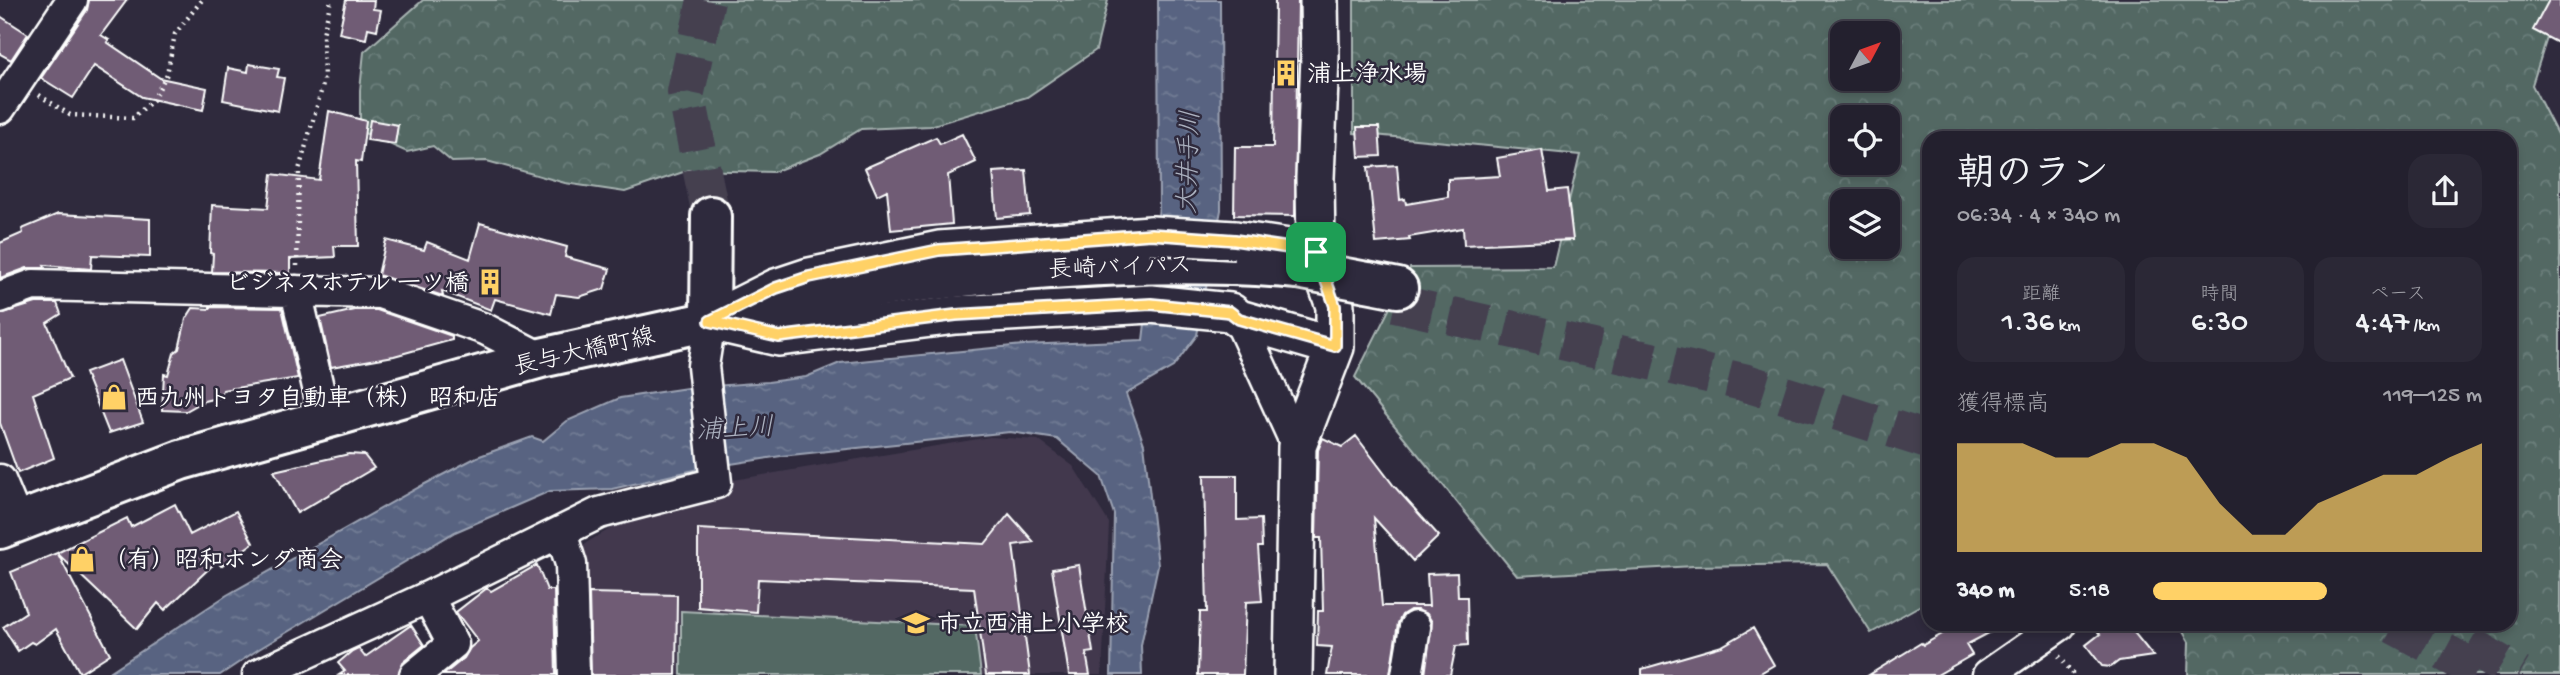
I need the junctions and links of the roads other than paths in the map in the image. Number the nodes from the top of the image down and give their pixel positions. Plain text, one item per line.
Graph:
1 (72, 0) edge
2 (1319, 0) edge
3 (0, 107) edge
4 (710, 216) tunnel mouth
5 (1304, 269) junction
6 (1152, 271) junction
7 (1232, 283) junction
8 (296, 291) junction
9 (1381, 293) tunnel mouth
10 (0, 297) edge
11 (710, 321) junction
12 (1335, 346) junction
13 (541, 358) junction
14 (325, 418) junction
15 (1297, 446) junction
16 (0, 480) edge
17 (9, 525) edge
18 (561, 533) junction
19 (428, 597) junction
20 (1415, 627) dead end
21 (2051, 631) edge
22 (258, 675) edge
23 (415, 675) edge
24 (575, 675) edge
25 (1293, 675) edge
26 (1407, 675) edge
27 (1988, 675) edge

1 - 3 street
2 - 5 street
4 - 11 main road
5 - 7 main road, 長崎バイパス
5 - 9 main road, 長崎バイパス, bridge
5 - 12 street
6 - 7 main road, 長崎バイパス
6 - 11 main road, 長崎バイパス
6 - 11 street
6 - 11 street
7 - 12 street
7 - 15 street
8 - 10 street
8 - 13 street
8 - 14 street
11 - 13 main road, 長与大橋町線
11 - 18 street
12 - 15 street
13 - 14 main road, 長与大橋町線
14 - 17 main road, 長与大橋町線
15 - 25 street
16 - 17 street
18 - 19 street
18 - 24 street
19 - 22 street
19 - 23 street
20 - 26 street
21 - 27 street

